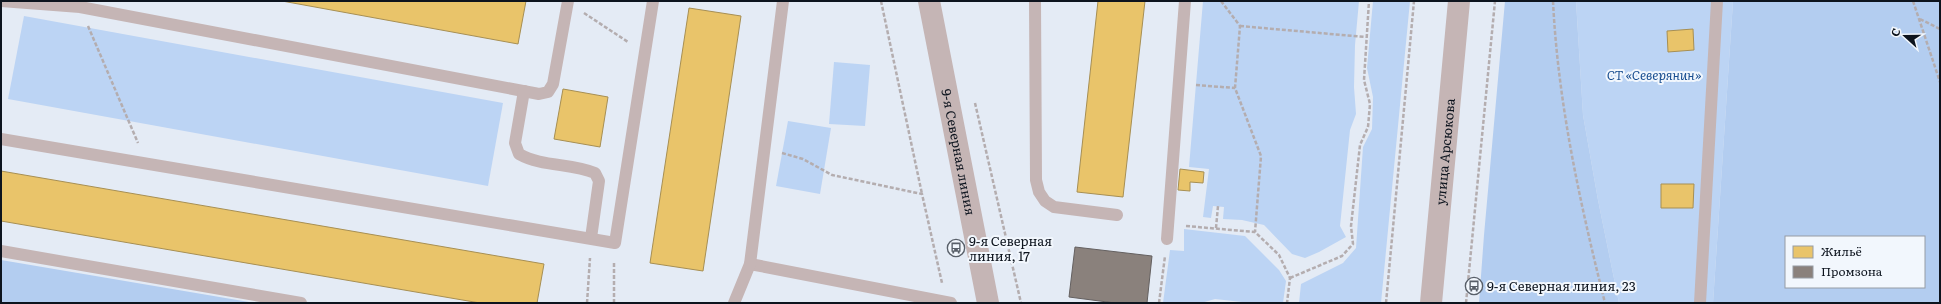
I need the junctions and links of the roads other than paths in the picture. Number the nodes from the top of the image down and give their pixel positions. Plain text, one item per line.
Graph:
1 (1, 1) edge
2 (568, 1) edge
3 (653, 1) edge
4 (783, 1) edge
5 (929, 1) edge
6 (1035, 1) edge
7 (1185, 1) edge
8 (1460, 1) edge
9 (1717, 1) edge
10 (524, 91) junction
11 (1, 139) edge
12 (1117, 215) dead end
13 (591, 238) junction
14 (1167, 239) road end
15 (1, 251) edge
16 (750, 264) junction
17 (301, 303) edge
18 (734, 303) edge
19 (949, 303) edge
20 (988, 303) edge
21 (1431, 303) edge
22 (1700, 303) edge

1 - 10 lane
2 - 10 lane
3 - 13 lane
4 - 16 lane
5 - 20 street, 9-я Северная линия
6 - 12 lane
7 - 14 lane
8 - 21 street, улица Арсюкова
9 - 22 lane
10 - 13 lane
11 - 13 lane
15 - 17 lane
16 - 18 lane
16 - 19 lane

